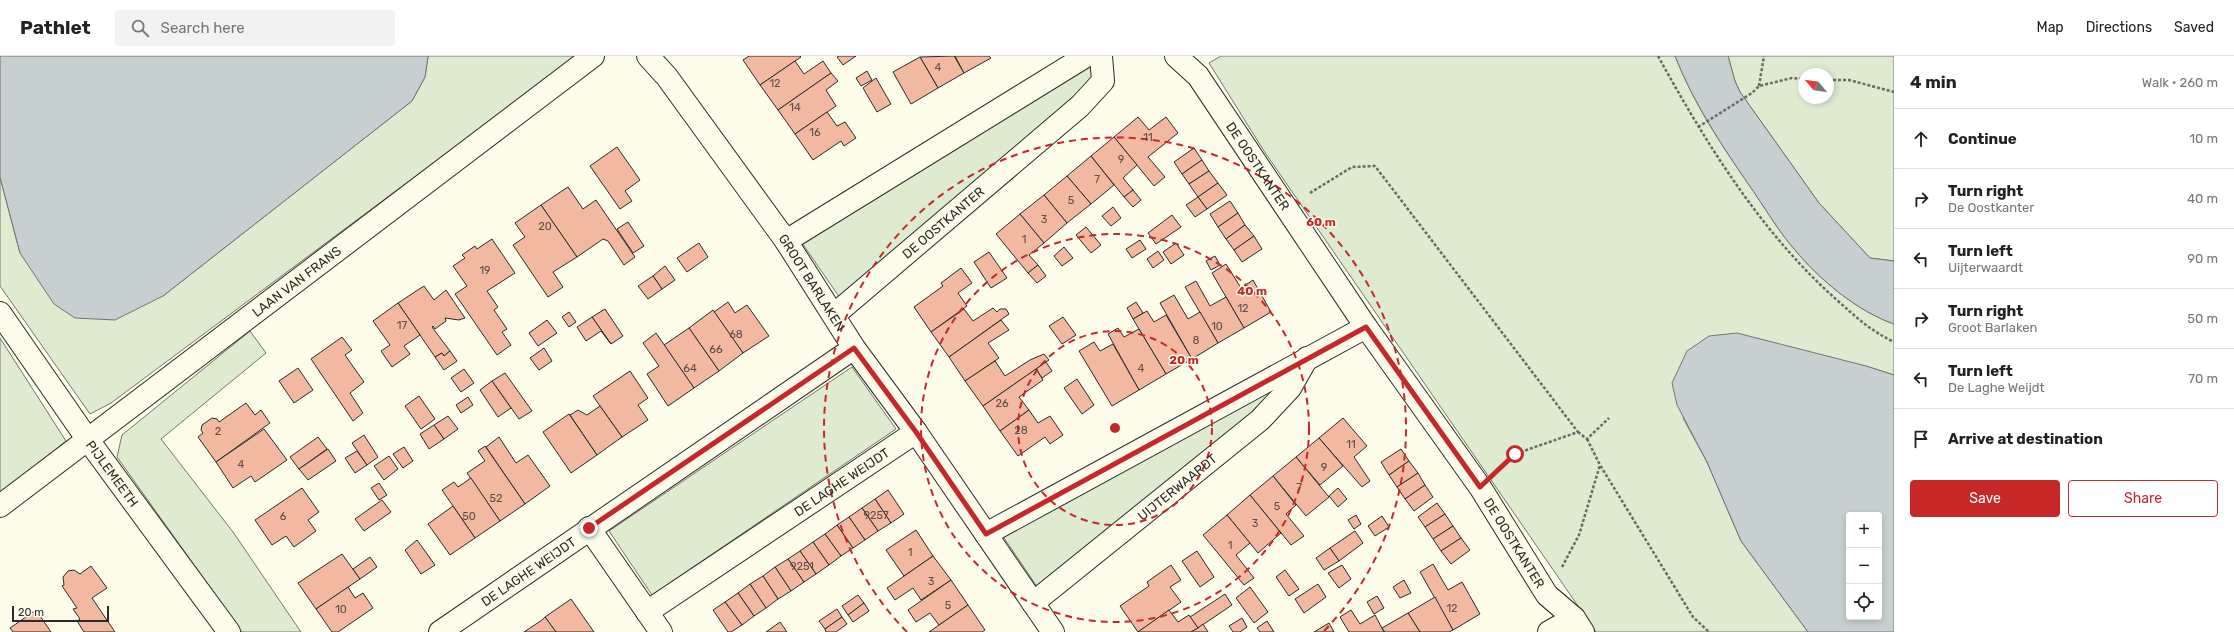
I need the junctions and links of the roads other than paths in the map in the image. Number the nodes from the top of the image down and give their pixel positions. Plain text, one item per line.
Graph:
1 (593, 56) edge
2 (648, 56) edge
3 (1086, 56) edge
4 (1101, 56) edge
5 (1176, 56) edge
6 (786, 241) junction
7 (0, 313) edge
8 (834, 315) junction
9 (1366, 327) junction
10 (854, 348) junction
11 (1307, 358) junction
12 (916, 432) junction
13 (88, 440) junction
14 (0, 506) edge
15 (589, 528) junction
16 (986, 534) junction
17 (1033, 603) junction
18 (647, 612) junction
19 (1579, 625) edge
20 (229, 632) edge
21 (440, 632) edge
22 (661, 632) edge
23 (1053, 632) edge
24 (1549, 632) edge

1 - 13 street, LAAN VAN FRANS
2 - 6 street, GROOT BARLAKEN
3 - 6 street
4 - 8 street, DE OOSTKANTER
5 - 9 street, DE OOSTKANTER
6 - 8 street, GROOT BARLAKEN
7 - 13 street, PIJLEMEETH
8 - 10 street, GROOT BARLAKEN
9 - 11 street
9 - 19 street, DE OOSTKANTER
10 - 12 street, GROOT BARLAKEN
10 - 15 street, DE LAGHE WEIJDT
11 - 16 street
11 - 17 street, UIJTERWAARDT
12 - 16 street, GROOT BARLAKEN
12 - 18 street, DE LAGHE WEIJDT
13 - 14 street, LAAN VAN FRANS
13 - 20 street, PIJLEMEETH
15 - 18 street
15 - 21 street, DE LAGHE WEIJDT
16 - 17 street, GROOT BARLAKEN
17 - 23 street, GROOT BARLAKEN
18 - 22 street
19 - 24 street

